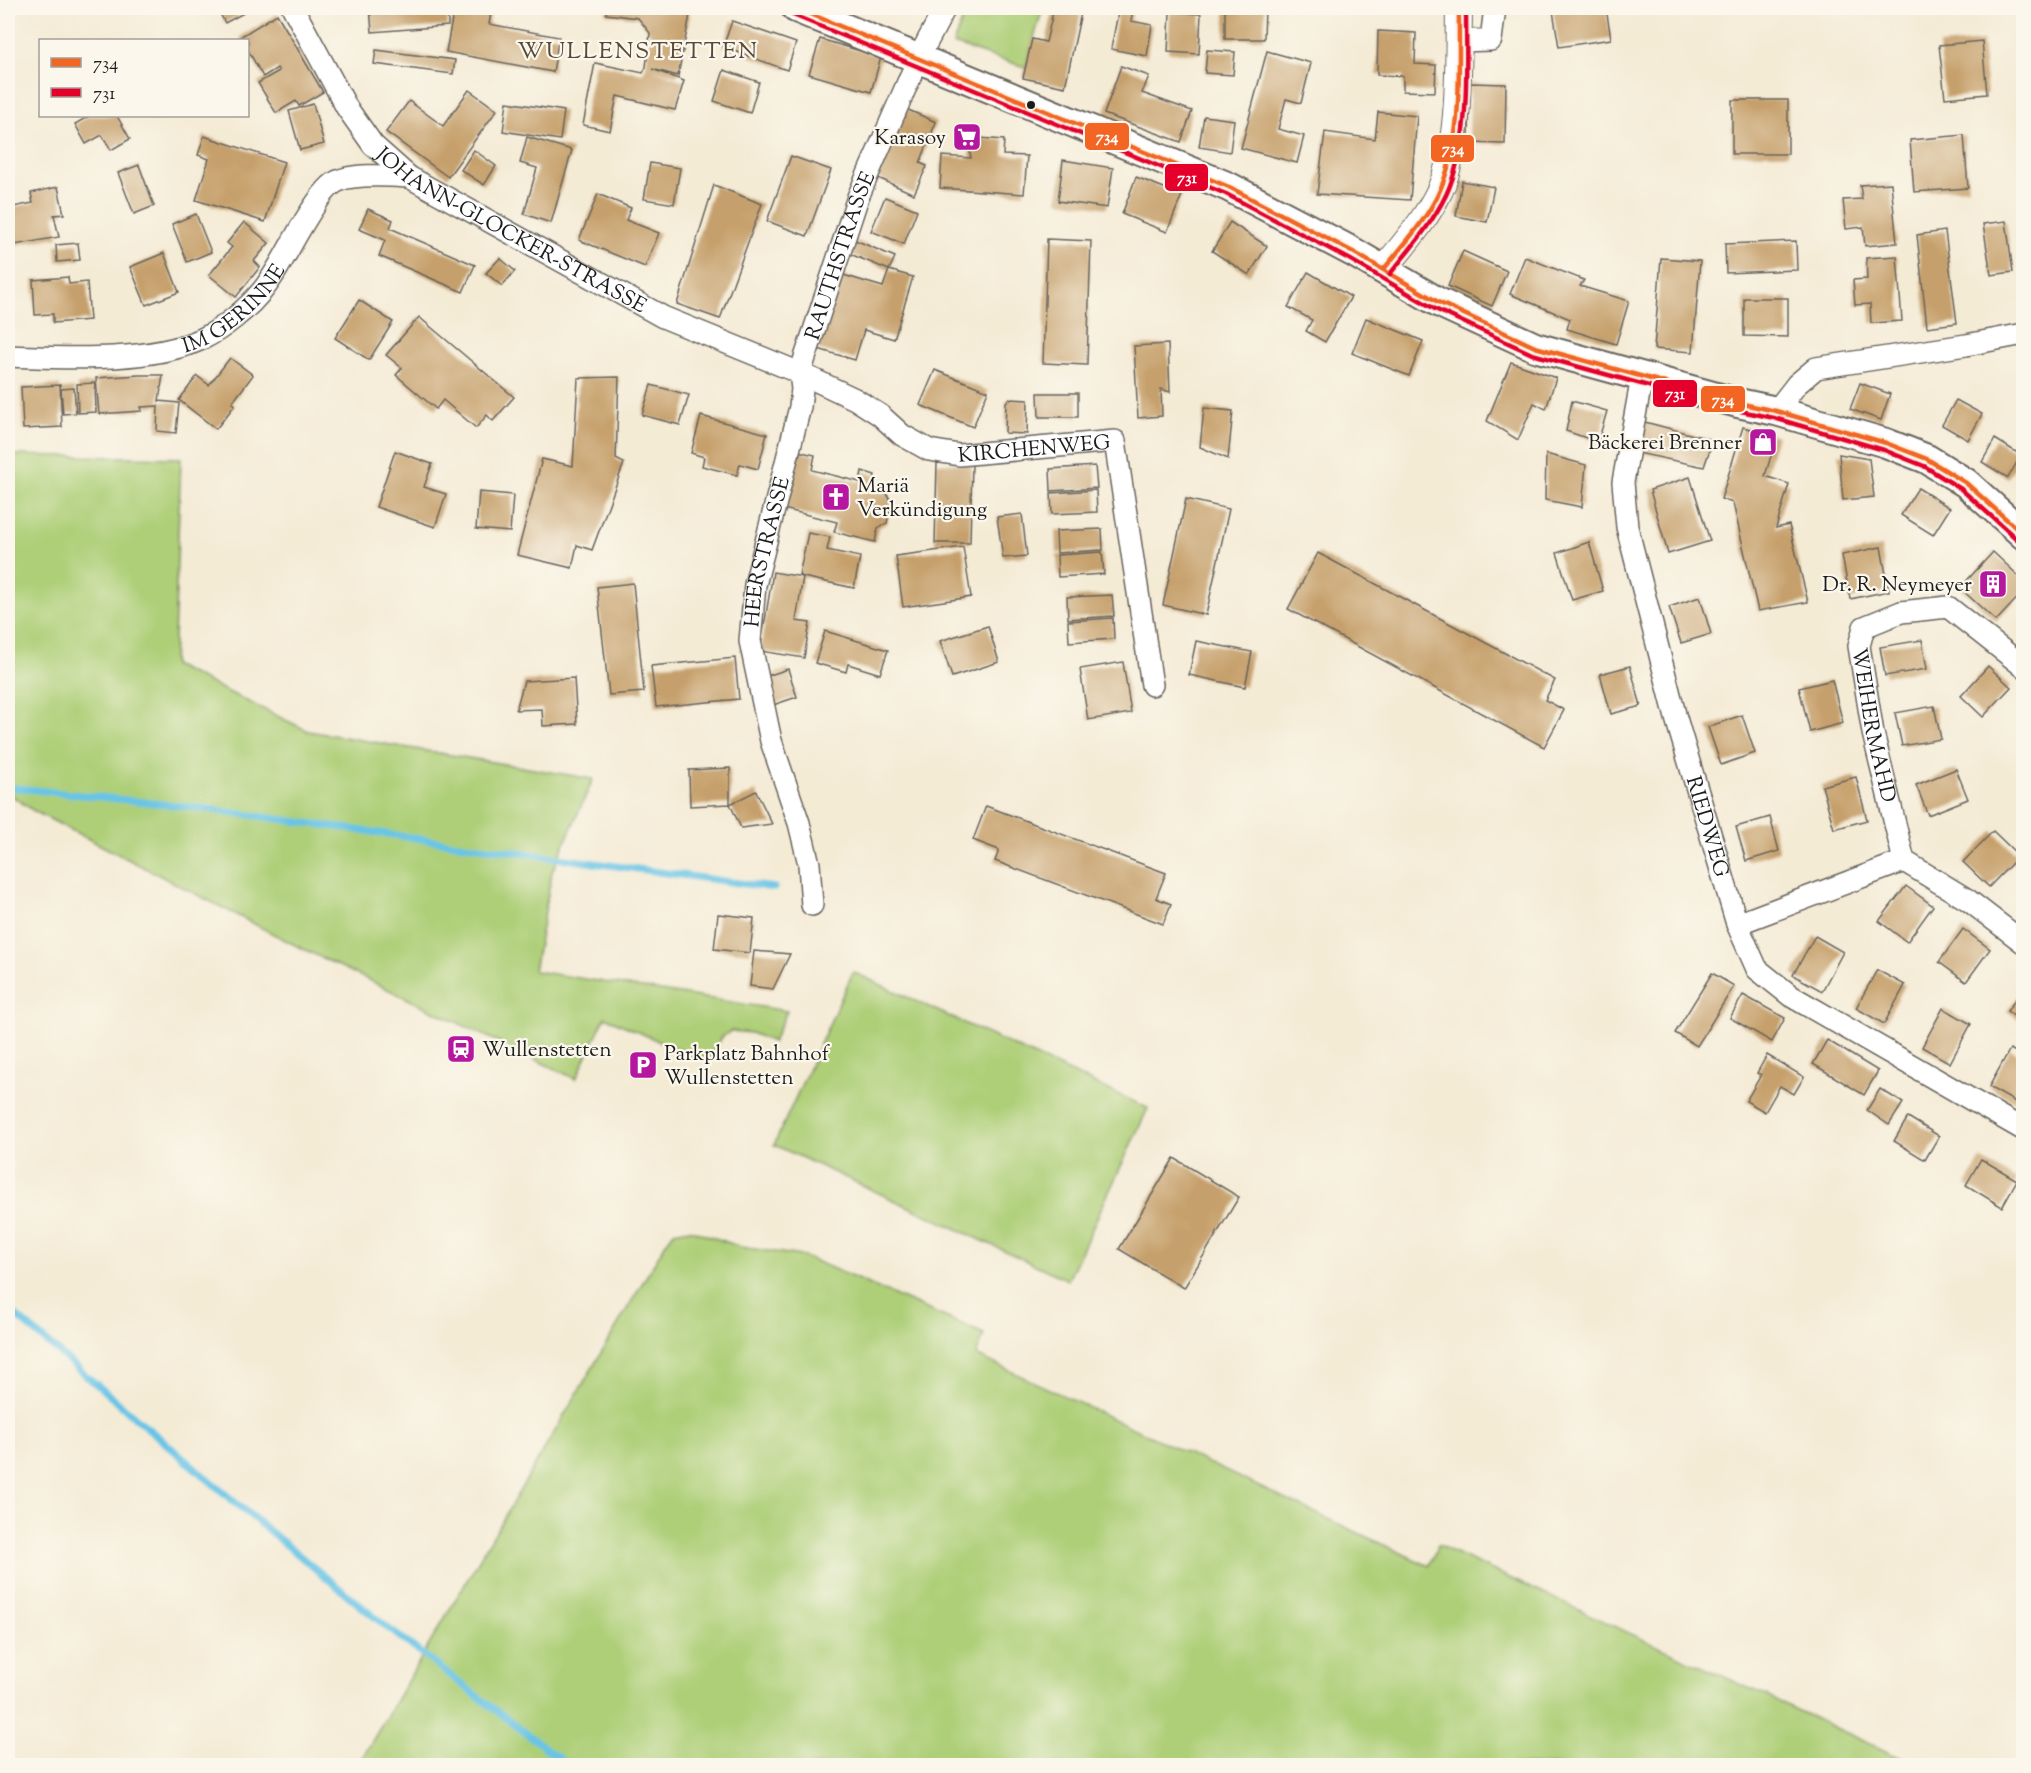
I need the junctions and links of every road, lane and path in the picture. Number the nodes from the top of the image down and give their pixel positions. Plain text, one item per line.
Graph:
1 (293, 8) edge
2 (796, 8) edge
3 (945, 8) edge
4 (1459, 8) edge
5 (1495, 8) edge
6 (1458, 41) junction
7 (918, 58) junction
8 (408, 177) junction
9 (1384, 269) junction
10 (2024, 334) edge
11 (8, 356) edge
12 (800, 374) junction
13 (1642, 377) junction
14 (1776, 411) junction
15 (2024, 535) edge
16 (2024, 667) edge
17 (1152, 685) dead end
18 (1904, 861) junction
19 (812, 905) dead end
20 (1737, 924) junction
21 (2024, 943) edge
22 (2024, 1130) edge

1 - 8 street, JOHANN-GLOCKER-STRASSE
2 - 7 main road
3 - 7 street, RAUTHSTRASSE
4 - 6 street
5 - 6 street
6 - 9 street
7 - 9 main road
7 - 12 street, RAUTHSTRASSE
8 - 11 street, IM GERINNE
8 - 12 street, JOHANN-GLOCKER-STRASSE
9 - 13 main road
10 - 14 street
12 - 17 street, KIRCHENWEG
12 - 19 street, HEERSTRASSE
13 - 14 main road
13 - 20 street, RIEDWEG
14 - 15 main road
16 - 18 street, WEIHERMAHD
18 - 20 street
18 - 21 street
20 - 22 street, RIEDWEG

